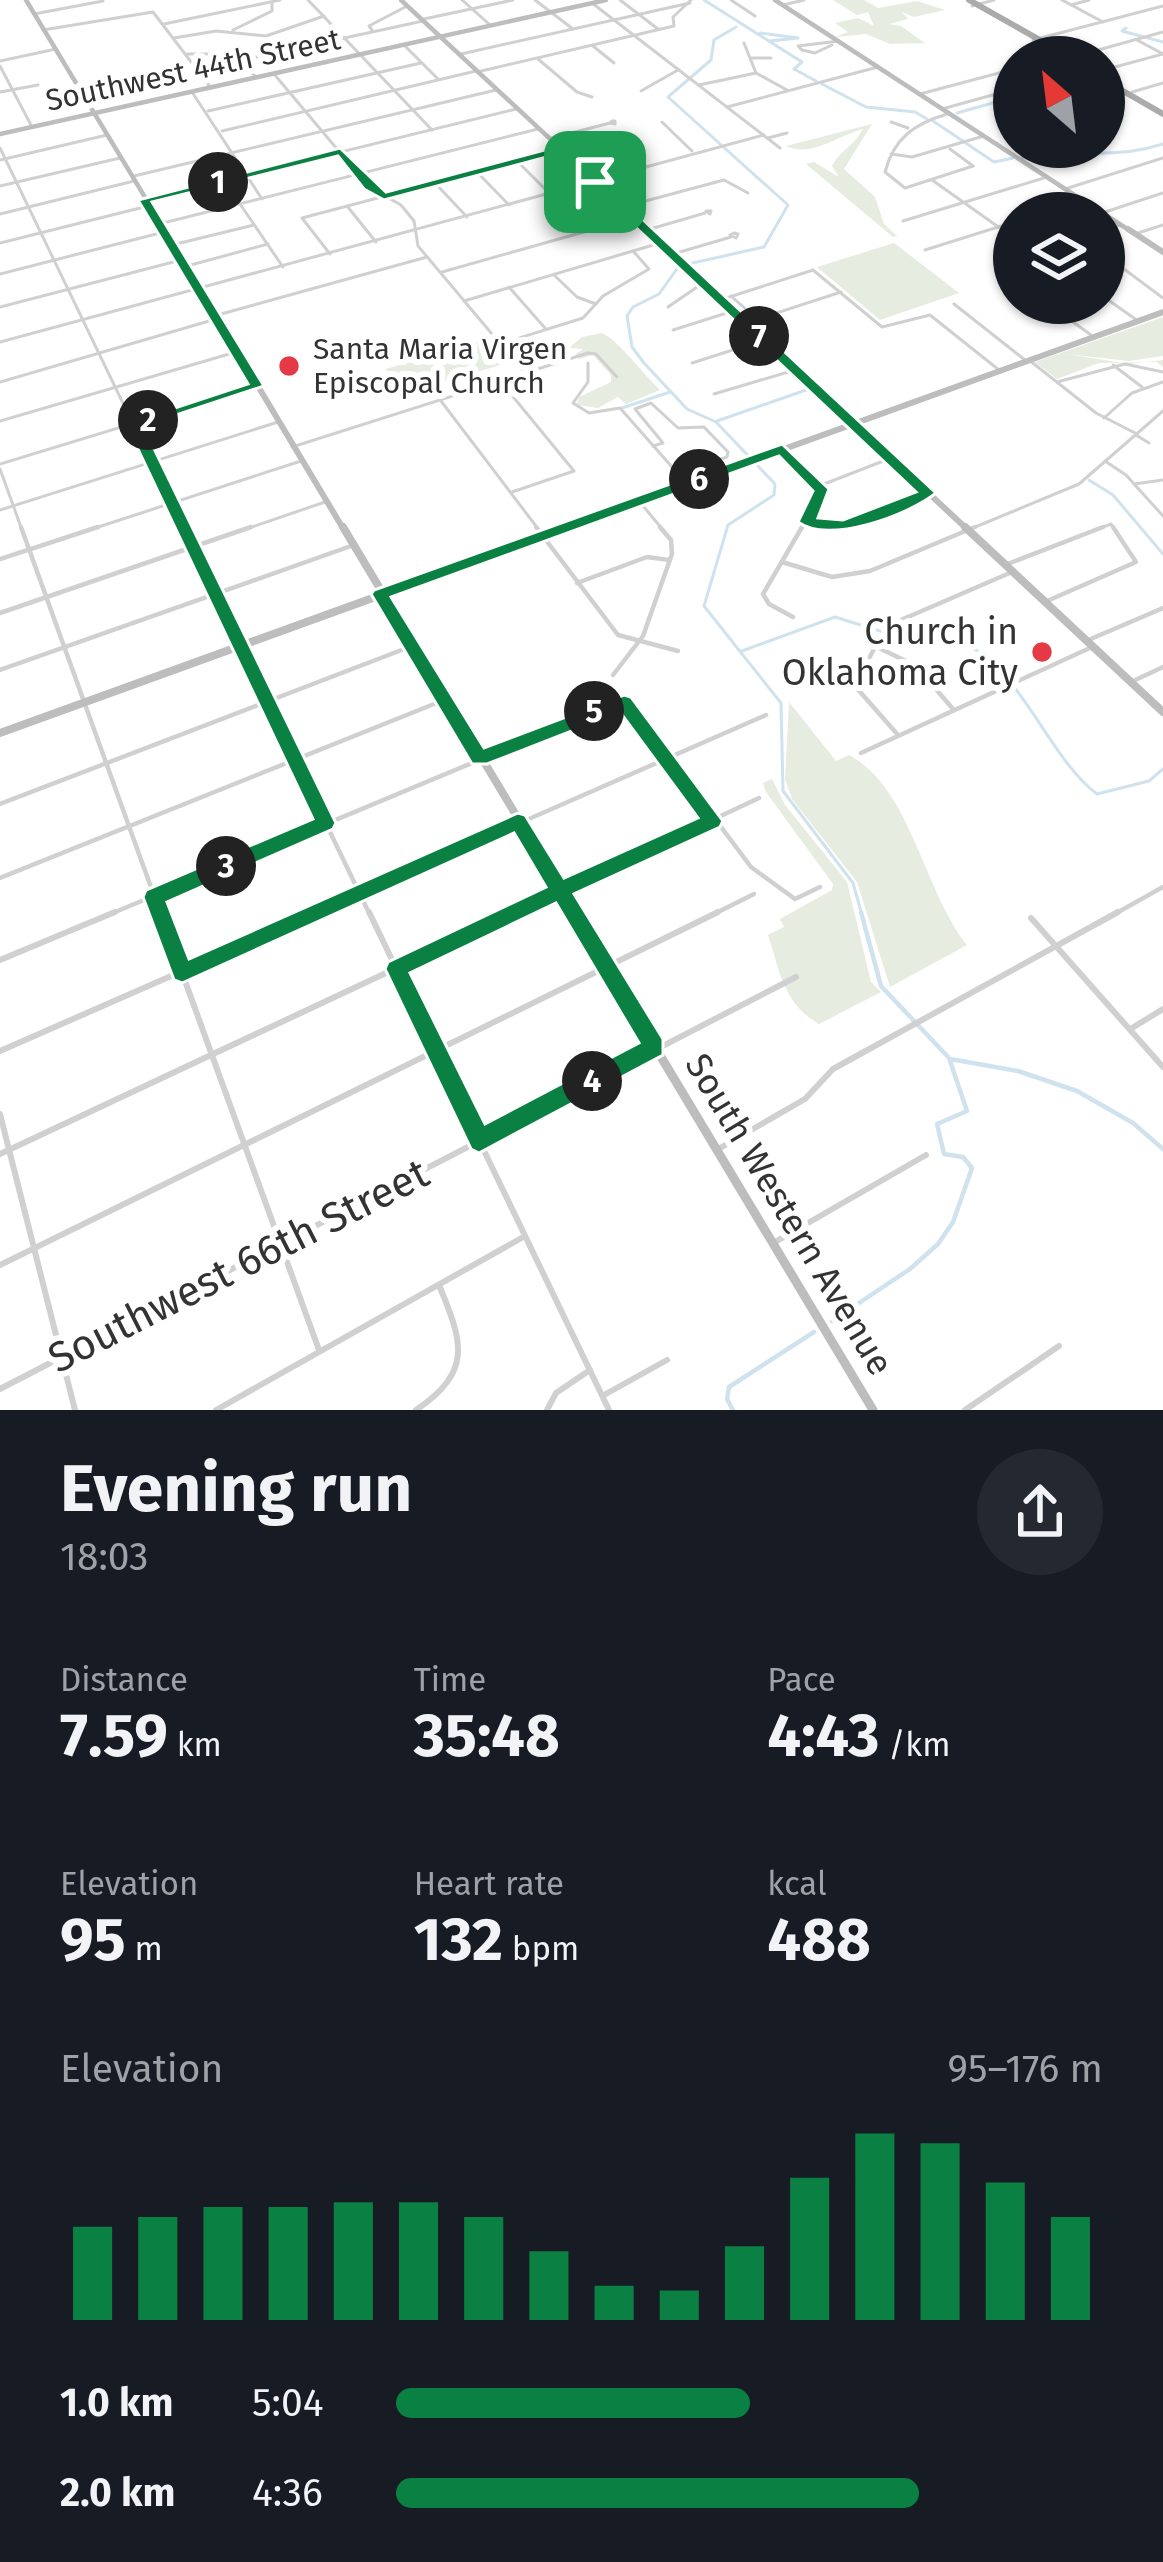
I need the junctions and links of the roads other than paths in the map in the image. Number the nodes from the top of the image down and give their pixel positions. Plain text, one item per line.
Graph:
1 (26, 0) edge
2 (103, 0) edge
3 (280, 0) edge
4 (308, 0) edge
5 (415, 0) edge
6 (462, 0) edge
7 (513, 0) edge
8 (535, 0) edge
9 (606, 0) edge
10 (620, 0) edge
11 (731, 0) edge
12 (775, 0) edge
13 (804, 0) edge
14 (994, 0) edge
15 (1061, 0) edge
16 (1090, 0) edge
17 (1151, 0) edge
18 (272, 2) edge
19 (691, 2) edge
20 (970, 2) edge
21 (404, 3) edge
22 (592, 3) edge
23 (783, 5) junction
24 (1071, 5) junction
25 (1163, 6) edge
26 (472, 8) junction
27 (551, 13) junction
28 (34, 14) junction
29 (638, 14) junction
30 (324, 16) junction
31 (755, 16) dead end
32 (422, 20) junction
33 (613, 20) junction
34 (1103, 22) junction
35 (164, 24) junction
36 (491, 26) junction
37 (573, 29) junction
38 (44, 30) junction
39 (657, 30) junction
40 (229, 32) junction
41 (374, 32) junction
42 (1163, 32) edge
43 (634, 36) junction
44 (1029, 36) edge
45 (1051, 36) edge
46 (440, 37) junction
47 (174, 38) junction
48 (343, 38) junction
49 (1136, 40) junction
50 (834, 42) junction
51 (745, 43) dead end
52 (1125, 43) edge
53 (404, 45) junction
54 (593, 46) junction
55 (648, 46) junction
56 (56, 50) junction
57 (187, 54) junction
58 (1163, 54) edge
59 (359, 55) junction
60 (459, 55) junction
61 (751, 58) junction
62 (771, 58) dead end
63 (538, 59) junction
64 (242, 60) junction
65 (0, 63) edge
66 (421, 63) junction
67 (614, 63) dead end
68 (878, 67) junction
69 (1125, 68) edge
70 (680, 71) junction
71 (477, 72) junction
72 (376, 73) junction
73 (756, 73) junction
74 (274, 74) junction
75 (993, 75) edge
76 (256, 78) junction
77 (439, 80) junction
78 (1163, 83) edge
79 (38, 85) dead end
80 (699, 85) junction
81 (211, 88) junction
82 (1125, 88) edge
83 (1125, 88) edge
84 (12, 90) junction
85 (496, 90) junction
86 (789, 91) junction
87 (0, 92) edge
88 (192, 92) junction
89 (290, 92) junction
90 (394, 92) junction
91 (641, 92) dead end
92 (1132, 92) junction
93 (920, 94) junction
94 (993, 95) edge
95 (592, 97) dead end
96 (728, 106) junction
97 (516, 109) junction
98 (942, 109) junction
99 (412, 110) junction
100 (208, 111) junction
101 (1163, 111) edge
102 (306, 112) junction
103 (93, 114) junction
104 (950, 114) junction
105 (662, 122) dead end
106 (891, 122) dead end
107 (610, 123) dead end
108 (32, 127) junction
109 (908, 128) junction
110 (538, 129) junction
111 (432, 130) junction
112 (222, 131) junction
113 (323, 131) junction
114 (788, 133) dead end
115 (0, 134) edge
116 (107, 136) junction
117 (766, 136) junction
118 (984, 136) junction
119 (549, 139) junction
120 (946, 147) junction
121 (0, 148) edge
122 (780, 148) dead end
123 (560, 150) junction
124 (340, 152) junction
125 (694, 152) junction
126 (230, 154) junction
127 (891, 154) junction
128 (120, 158) junction
129 (1163, 158) edge
130 (2, 159) edge
131 (517, 161) junction
132 (477, 172) junction
133 (358, 174) junction
134 (246, 176) junction
135 (1047, 177) junction
136 (132, 179) junction
137 (932, 180) junction
138 (18, 182) junction
139 (595, 182) junction
140 (435, 183) junction
141 (0, 186) edge
142 (1065, 189) junction
143 (1070, 192) edge
144 (748, 193) dead end
145 (1163, 193) edge
146 (550, 194) junction
147 (384, 196) junction
148 (262, 199) junction
149 (147, 203) junction
150 (965, 203) junction
151 (240, 204) junction
152 (509, 205) junction
153 (347, 206) junction
154 (1125, 206) edge
155 (29, 207) junction
156 (621, 207) junction
157 (705, 213) dead end
158 (0, 214) edge
159 (466, 217) junction
160 (633, 218) junction
161 (903, 221) dead end
162 (993, 223) edge
163 (159, 224) junction
164 (254, 225) junction
165 (1163, 225) edge
166 (1125, 227) edge
167 (993, 229) edge
168 (646, 230) junction
169 (416, 231) junction
170 (164, 232) junction
171 (42, 233) junction
172 (1136, 234) junction
173 (731, 237) dead end
174 (376, 242) junction
175 (660, 243) junction
176 (0, 244) edge
177 (268, 244) junction
178 (172, 245) junction
179 (925, 250) dead end
180 (633, 251) junction
181 (1163, 252) edge
182 (329, 254) junction
183 (427, 257) junction
184 (675, 257) junction
185 (55, 260) junction
186 (183, 263) junction
187 (284, 267) junction
188 (1125, 270) edge
189 (440, 272) junction
190 (0, 274) edge
191 (554, 274) junction
192 (703, 284) junction
193 (509, 287) junction
194 (198, 288) junction
195 (69, 289) junction
196 (841, 292) junction
197 (731, 296) junction
198 (1163, 298) edge
199 (720, 300) junction
200 (464, 301) junction
201 (596, 304) junction
202 (954, 304) dead end
203 (668, 307) dead end
204 (0, 308) edge
205 (733, 311) junction
206 (1125, 312) edge
207 (1163, 313) edge
208 (215, 318) junction
209 (83, 320) junction
210 (758, 320) junction
211 (1138, 321) junction
212 (746, 323) junction
213 (1076, 324) edge
214 (548, 330) junction
215 (674, 330) dead end
216 (1094, 337) junction
217 (764, 340) junction
218 (0, 342) edge
219 (500, 344) junction
220 (236, 352) junction
221 (100, 354) junction
222 (1027, 361) junction
223 (588, 363) dead end
224 (692, 363) dead end
225 (1113, 365) junction
226 (795, 370) junction
227 (1000, 371) junction
228 (524, 372) junction
229 (1163, 372) edge
230 (616, 377) dead end
231 (0, 382) edge
232 (502, 382) junction
233 (1057, 382) junction
234 (1163, 382) edge
235 (256, 386) junction
236 (116, 388) junction
237 (1144, 388) junction
238 (714, 394) dead end
239 (441, 401) junction
240 (1163, 411) edge
241 (1104, 418) junction
242 (0, 421) edge
243 (278, 422) junction
244 (854, 423) junction
245 (134, 424) junction
246 (1136, 435) junction
247 (1149, 442) dead end
248 (292, 446) junction
249 (653, 446) junction
250 (782, 450) junction
251 (891, 458) junction
252 (301, 461) junction
253 (1105, 461) junction
254 (152, 463) junction
255 (0, 467) edge
256 (678, 474) junction
257 (1163, 480) edge
258 (687, 484) junction
259 (1134, 484) junction
260 (819, 486) junction
261 (511, 493) junction
262 (928, 493) junction
263 (639, 501) junction
264 (326, 502) junction
265 (170, 503) junction
266 (13, 506) junction
267 (0, 510) edge
268 (1163, 516) edge
269 (806, 522) junction
270 (968, 530) junction
271 (542, 537) junction
272 (352, 546) junction
273 (193, 548) junction
274 (30, 550) junction
275 (0, 560) edge
276 (669, 560) junction
277 (782, 562) junction
278 (1008, 568) junction
279 (577, 583) junction
280 (380, 594) junction
281 (216, 596) junction
282 (46, 597) junction
283 (1045, 602) junction
284 (1163, 608) edge
285 (0, 613) edge
286 (793, 617) dead end
287 (640, 641) junction
288 (1089, 644) junction
289 (238, 646) junction
290 (412, 646) junction
291 (875, 646) junction
292 (64, 648) junction
293 (678, 650) dead end
294 (791, 658) dead end
295 (1163, 668) edge
296 (0, 670) edge
297 (613, 676) dead end
298 (1130, 682) junction
299 (854, 685) junction
300 (444, 700) junction
301 (83, 703) junction
302 (266, 703) junction
303 (954, 710) junction
304 (1163, 712) edge
305 (766, 716) dead end
306 (0, 733) edge
307 (898, 735) junction
308 (861, 753) dead end
309 (666, 757) junction
310 (479, 758) junction
311 (293, 760) junction
312 (106, 764) junction
313 (759, 798) dead end
314 (0, 804) edge
315 (713, 821) junction
316 (518, 822) junction
317 (326, 823) junction
318 (130, 827) junction
319 (0, 878) edge
320 (820, 886) dead end
321 (1163, 887) edge
322 (560, 890) junction
323 (359, 894) junction
324 (754, 895) dead end
325 (154, 897) junction
326 (1031, 918) dead end
327 (1056, 946) junction
328 (0, 960) edge
329 (605, 965) junction
330 (396, 969) junction
331 (182, 973) junction
332 (796, 977) dead end
333 (1163, 1009) edge
334 (1130, 1029) junction
335 (655, 1047) junction
336 (0, 1051) edge
337 (436, 1051) junction
338 (211, 1055) junction
339 (1163, 1067) edge
340 (0, 1114) edge
341 (479, 1140) junction
342 (245, 1145) junction
343 (717, 1150) junction
344 (4, 1152) edge
345 (926, 1155) dead end
346 (525, 1236) junction
347 (279, 1243) junction
348 (773, 1243) junction
349 (32, 1249) junction
350 (0, 1265) edge
351 (439, 1285) junction
352 (1060, 1346) dead end
353 (319, 1350) junction
354 (59, 1358) junction
355 (668, 1360) dead end
356 (590, 1370) junction
357 (0, 1388) edge
358 (602, 1396) junction
359 (75, 1410) edge
360 (216, 1410) edge
361 (416, 1410) edge
362 (547, 1410) edge
363 (609, 1410) edge
364 (873, 1410) edge
365 (965, 1410) edge

1 - 28 main road, South Western Avenue
2 - 28 street
3 - 18 street
4 - 30 street
5 - 21 street
6 - 26 street
7 - 26 street
8 - 27 street
9 - 22 main road, Southwest 44th Street
10 - 29 street
11 - 31 street
12 - 23 main road
13 - 23 street
14 - 20 street
15 - 24 street
16 - 24 street
17 - 25 street
18 - 35 street
18 - 40 street
19 - 29 street
19 - 39 street
20 - 44 main road
21 - 32 main road
21 - 41 street
22 - 27 main road, Southwest 44th Street
22 - 33 street
23 - 50 main road
24 - 34 street
25 - 34 street
26 - 32 street
26 - 36 street
27 - 36 main road, Southwest 44th Street
27 - 37 street
28 - 38 main road, South Western Avenue
29 - 33 street
29 - 39 street
30 - 40 street
30 - 48 street
32 - 41 street
32 - 46 main road
33 - 37 street
33 - 43 street
34 - 45 street
35 - 38 street
35 - 47 street
36 - 46 main road, Southwest 44th Street
37 - 60 street
38 - 56 main road, South Western Avenue
39 - 43 street
39 - 55 street
40 - 47 street
41 - 48 street
42 - 49 street
43 - 54 street
43 - 55 street
46 - 53 main road, Southwest 44th Street
46 - 60 main road
47 - 57 street
48 - 59 street
48 - 64 street
49 - 52 street
49 - 58 street
50 - 50 street
50 - 68 main road
51 - 61 street
53 - 59 main road, Southwest 44th Street
53 - 66 street
54 - 63 street
54 - 67 street
55 - 70 street
56 - 65 street
56 - 103 main road, South Western Avenue
57 - 64 street
57 - 81 street
58 - 69 street
59 - 72 street
59 - 74 main road, Southwest 44th Street
60 - 71 main road
61 - 62 street
61 - 73 street
63 - 71 street
63 - 95 street
64 - 76 street
65 - 84 street
66 - 72 street
66 - 77 street
68 - 86 street
68 - 93 main road
70 - 80 street
70 - 91 street
71 - 77 street
71 - 85 main road
72 - 89 street
72 - 90 street
73 - 80 street
73 - 86 street
74 - 76 main road, Southwest 44th Street
74 - 89 street
75 - 93 street
76 - 81 main road, Southwest 44th Street
77 - 90 street
78 - 92 street
79 - 84 street
80 - 96 street
81 - 88 main road, Southwest 44th Street
82 - 92 main road
83 - 101 main road
84 - 87 street
84 - 108 street
85 - 97 main road
85 - 99 street
86 - 96 street
88 - 100 street
88 - 103 main road, Southwest 44th Street
89 - 100 street
89 - 102 street
90 - 99 street
90 - 102 street
92 - 101 main road
93 - 98 main road
94 - 98 street
96 - 117 street
97 - 110 main road
97 - 111 street
98 - 104 main road
99 - 111 street
99 - 113 street
100 - 112 street
102 - 112 street
102 - 113 street
103 - 108 main road, Southwest 44th Street
103 - 116 main road, South Western Avenue
104 - 109 street
104 - 118 main road
105 - 125 street
106 - 109 street
107 - 119 street
108 - 115 main road, Southwest 44th Street
109 - 127 street
110 - 119 main road
110 - 133 street
111 - 124 street
112 - 126 street
113 - 124 street
113 - 126 street
114 - 117 street
116 - 128 main road, South Western Avenue
116 - 130 street
117 - 122 street
117 - 125 street
118 - 120 street
118 - 135 main road
119 - 123 main road
120 - 127 street
120 - 137 street
121 - 130 street
123 - 131 street
123 - 139 main road
124 - 133 street
124 - 134 street
125 - 139 street
126 - 134 street
126 - 136 street
127 - 137 street
128 - 136 main road, South Western Avenue
128 - 138 street
129 - 142 street
130 - 138 street
131 - 132 street
131 - 146 street
132 - 140 street
132 - 152 street
133 - 147 street
133 - 148 street
134 - 148 street
134 - 149 street
135 - 142 main road
135 - 150 street
136 - 149 main road, South Western Avenue
136 - 155 street
137 - 150 street
138 - 141 street
138 - 155 street
139 - 146 street
139 - 156 main road
140 - 147 street
140 - 159 street
142 - 143 main road
144 - 156 street
145 - 154 street
146 - 152 street
147 - 153 street
147 - 169 street
148 - 151 street
149 - 163 main road, South Western Avenue
149 - 171 street
150 - 161 street
150 - 162 street
151 - 163 street
151 - 164 street
152 - 159 street
153 - 174 street
153 - 182 street
155 - 158 street
155 - 171 street
156 - 160 main road
157 - 168 street
159 - 169 street
160 - 168 main road
160 - 189 street
163 - 170 main road, South Western Avenue
164 - 177 street
164 - 178 street
165 - 172 street
166 - 172 main road
167 - 179 street
168 - 175 main road
169 - 174 street
169 - 183 street
170 - 178 main road, South Western Avenue
170 - 185 street
171 - 176 street
171 - 185 street
172 - 181 main road
173 - 184 street
174 - 182 street
175 - 180 street
175 - 184 main road
177 - 186 street
177 - 187 street
178 - 186 main road, South Western Avenue
180 - 191 street
180 - 201 street
182 - 187 street
183 - 189 street
183 - 208 street
184 - 192 main road
185 - 190 street
185 - 195 street
186 - 194 main road, South Western Avenue
186 - 195 street
187 - 194 street
188 - 198 street
189 - 200 street
191 - 193 street
191 - 201 street
192 - 199 main road
192 - 203 street
193 - 200 street
193 - 214 street
194 - 208 main road, South Western Avenue
194 - 209 street
195 - 204 street
195 - 209 street
196 - 197 street
196 - 210 street
196 - 227 street
197 - 199 street
197 - 210 street
199 - 205 main road
200 - 219 street
201 - 214 street
202 - 222 street
205 - 212 main road
205 - 215 street
206 - 211 street
207 - 211 main road
208 - 220 main road, South Western Avenue
208 - 221 street
209 - 218 street
209 - 221 street
210 - 212 street
211 - 216 main road
212 - 217 main road
213 - 216 street
214 - 219 street
216 - 222 main road
217 - 224 street
217 - 226 main road
219 - 228 street
220 - 235 main road, South Western Avenue
220 - 236 street
221 - 231 street
221 - 236 street
222 - 227 main road
222 - 233 street
223 - 249 street
225 - 229 street
225 - 233 street
225 - 237 street
226 - 238 street
226 - 244 main road
227 - 244 main road
228 - 230 street
228 - 232 street
232 - 239 street
232 - 261 street
233 - 241 street
234 - 237 street
235 - 243 main road, South Western Avenue
235 - 245 street
236 - 242 street
236 - 245 street
237 - 241 street
239 - 248 street
239 - 261 street
240 - 246 street
241 - 246 street
243 - 248 main road, South Western Avenue
243 - 254 street
244 - 250 main road
244 - 251 main road
245 - 254 street
245 - 255 street
246 - 247 street
246 - 253 street
248 - 252 main road, South Western Avenue
249 - 256 street
249 - 256 street
250 - 258 main road
250 - 260 street
251 - 260 street
251 - 262 main road
252 - 264 main road, South Western Avenue
252 - 265 street
253 - 259 street
253 - 270 street
254 - 265 street
254 - 266 street
255 - 266 street
256 - 258 street
257 - 259 street
258 - 263 main road
259 - 268 street
260 - 269 street
261 - 271 street
262 - 269 street
262 - 270 main road
263 - 271 main road
263 - 276 street
264 - 272 main road, South Western Avenue
264 - 273 street
265 - 273 street
265 - 274 street
266 - 267 street
266 - 274 street
269 - 277 street
270 - 277 street
270 - 278 main road
271 - 279 street
271 - 280 main road
272 - 280 main road, South Western Avenue
272 - 281 street
273 - 281 street
273 - 282 street
274 - 275 street
274 - 282 street
276 - 279 street
276 - 287 street
277 - 286 street
278 - 283 main road
278 - 283 street
278 - 291 street
279 - 287 street
280 - 289 main road
280 - 290 main road, South Western Avenue
281 - 289 street
281 - 292 street
282 - 285 street
282 - 292 street
283 - 288 main road
284 - 288 street
287 - 293 street
287 - 297 street
288 - 298 main road
288 - 303 street
289 - 301 main road
289 - 302 street
290 - 300 main road, South Western Avenue
290 - 302 street
291 - 299 street
291 - 303 street
292 - 296 street
292 - 301 street
294 - 299 street
295 - 298 street
298 - 304 main road
299 - 307 street
300 - 310 main road, South Western Avenue
300 - 311 street
301 - 306 main road
301 - 312 street
302 - 311 street
302 - 312 street
303 - 307 street
305 - 309 street
307 - 308 street
309 - 310 street
309 - 315 street
309 - 316 street
310 - 316 main road, South Western Avenue
310 - 317 street
311 - 317 street
311 - 318 street
312 - 314 street
312 - 318 street
313 - 315 street
315 - 320 street
315 - 322 street
316 - 322 main road, South Western Avenue
316 - 323 street
317 - 323 street
317 - 325 street
318 - 319 street
318 - 325 street
321 - 327 street
322 - 329 main road, South Western Avenue
322 - 330 street
323 - 330 street
323 - 331 street
324 - 329 street
325 - 328 street
325 - 331 street
326 - 327 street
327 - 334 street
327 - 343 street
329 - 335 main road, South Western Avenue
329 - 337 street
330 - 337 street
330 - 338 street
331 - 336 street
331 - 338 street
332 - 335 street, Southwest 66th Street
333 - 334 street
334 - 339 street
335 - 341 street, Southwest 66th Street
335 - 343 main road, South Western Avenue
337 - 341 street
337 - 342 street
338 - 342 street
338 - 344 street
340 - 344 street
341 - 346 street
341 - 347 street, Southwest 66th Street
342 - 347 street
342 - 349 street
343 - 348 main road, South Western Avenue
344 - 349 street
345 - 348 street
346 - 351 street
346 - 356 street
347 - 353 street
347 - 354 street, Southwest 66th Street
348 - 364 main road, South Western Avenue
349 - 350 street
349 - 354 street
351 - 353 street
351 - 361 street
352 - 365 street
353 - 360 street
354 - 357 street, Southwest 66th Street
354 - 359 street
355 - 358 street
356 - 358 street
356 - 362 street
358 - 363 street

